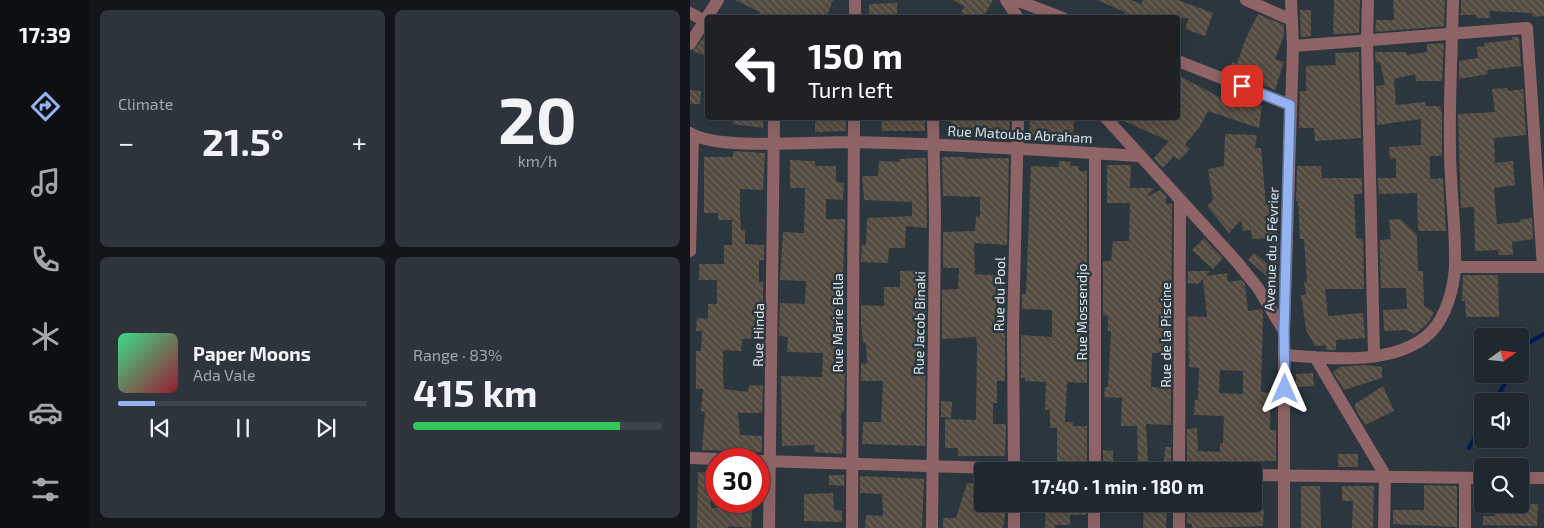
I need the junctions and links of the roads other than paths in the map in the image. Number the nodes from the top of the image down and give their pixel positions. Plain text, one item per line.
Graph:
1 (718, 0) edge
2 (1006, 0) edge
3 (1016, 0) edge
4 (1246, 0) edge
5 (1291, 0) edge
6 (1368, 0) edge
7 (1453, 0) edge
8 (853, 1) edge
9 (690, 13) edge
10 (708, 15) edge
11 (855, 15) edge
12 (1016, 15) edge
13 (1055, 15) edge
14 (705, 20) joint
15 (1292, 20) junction
16 (1452, 34) junction
17 (1367, 41) junction
18 (690, 44) edge
19 (1293, 46) junction
20 (1180, 62) edge
21 (1290, 105) junction
22 (774, 120) edge
23 (854, 120) edge
24 (933, 120) edge
25 (1018, 120) edge
26 (1108, 120) edge
27 (691, 134) edge
28 (774, 142) junction
29 (854, 142) junction
30 (933, 145) junction
31 (1017, 149) junction
32 (1095, 153) junction
33 (1140, 156) junction
34 (1180, 199) junction
35 (690, 252) edge
36 (1455, 267) junction
37 (1544, 267) edge
38 (1284, 331) junction
39 (1285, 355) junction
40 (1374, 356) junction
41 (1315, 358) junction
42 (764, 448) edge
43 (690, 458) edge
44 (705, 459) edge
45 (770, 462) edge
46 (1014, 462) edge
47 (1094, 462) edge
48 (1180, 462) edge
49 (852, 464) junction
50 (932, 467) junction
51 (974, 469) edge
52 (1262, 475) edge
53 (1285, 475) junction
54 (1385, 475) junction
55 (1465, 478) junction
56 (1474, 478) edge
57 (1529, 478) edge
58 (1544, 478) edge
59 (1014, 512) edge
60 (1094, 512) edge
61 (1179, 512) edge
62 (769, 513) edge
63 (770, 528) edge
64 (852, 528) edge
65 (932, 528) edge
66 (1014, 528) edge
67 (1094, 528) edge
68 (1179, 528) edge
69 (1284, 528) edge
70 (1384, 528) edge
71 (1465, 528) edge

1 - 10 street
2 - 12 street
3 - 13 street
4 - 15 street
5 - 15 street, Avenue du 5 Février
6 - 17 street
7 - 16 street
8 - 11 street
9 - 14 street
14 - 18 street
15 - 19 street, Avenue du 5 Février
16 - 17 street
16 - 36 street
16 - 37 street
17 - 19 street
17 - 40 street
19 - 21 street, Avenue du 5 Février
20 - 21 street
21 - 38 street, Avenue du 5 Février
22 - 28 street, Rue Hinda
23 - 29 street, Rue Marie Bella
24 - 30 street, Rue Jacob Binaki
25 - 31 street, Rue du Pool
26 - 33 street
27 - 28 street, Rue Matouba Abraham
27 - 35 street
28 - 29 street, Rue Matouba Abraham
28 - 42 street, Rue Hinda
29 - 30 street, Rue Matouba Abraham
29 - 49 street, Rue Marie Bella
30 - 31 street, Rue Matouba Abraham
30 - 50 street, Rue Jacob Binaki
31 - 32 street, Rue Matouba Abraham
31 - 46 street, Rue du Pool
32 - 33 street, Rue Matouba Abraham
32 - 47 street, Rue Mossendjo
33 - 34 street
34 - 38 street
34 - 48 street, Rue de la Piscine
36 - 37 street
36 - 40 street
38 - 39 street, Avenue du 5 Février
39 - 41 street
39 - 53 street, Avenue du 5 Février
40 - 41 street
41 - 54 street
43 - 44 street
45 - 49 street
49 - 50 street
49 - 64 street, Rue Marie Bella
50 - 51 street
50 - 65 street, Rue Jacob Binaki
52 - 53 street
53 - 54 street
53 - 69 street, Avenue du 5 Février
54 - 55 street
54 - 70 street
55 - 56 street
55 - 71 street
57 - 58 street
59 - 66 street
60 - 67 street
61 - 68 street
62 - 63 street, Rue Hinda

